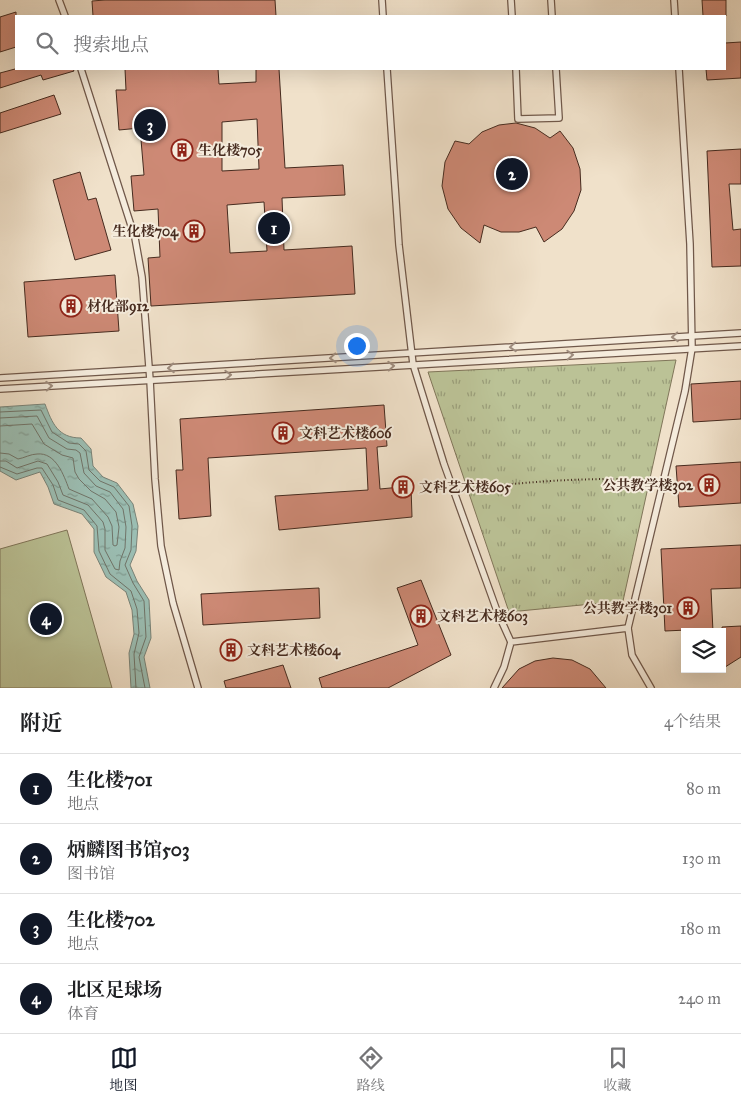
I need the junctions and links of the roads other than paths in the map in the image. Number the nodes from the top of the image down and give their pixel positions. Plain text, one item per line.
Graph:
1 (59, 0) edge
2 (382, 0) edge
3 (511, 0) edge
4 (551, 0) edge
5 (674, 0) edge
6 (65, 15) edge
7 (383, 15) edge
8 (512, 15) edge
9 (552, 15) edge
10 (675, 15) edge
11 (81, 70) edge
12 (387, 70) edge
13 (516, 70) edge
14 (556, 70) edge
15 (679, 70) edge
16 (741, 333) edge
17 (693, 336) junction
18 (741, 346) edge
19 (692, 348) junction
20 (412, 353) junction
21 (413, 364) junction
22 (149, 370) junction
23 (0, 378) edge
24 (150, 380) junction
25 (0, 389) edge
26 (628, 628) junction
27 (511, 642) junction
28 (198, 688) edge
29 (494, 688) edge
30 (651, 688) edge

1 - 6 lane
2 - 7 lane
3 - 8 lane
4 - 9 lane
5 - 10 lane
11 - 22 lane
12 - 20 lane
13 - 14 lane
15 - 17 lane
16 - 17 lane
17 - 19 lane
17 -> 20 lane
18 - 19 lane
21 -> 19 lane
19 - 26 lane
20 - 21 lane
20 -> 22 lane
24 -> 21 lane
21 - 27 lane
22 - 23 lane
22 - 24 lane
25 -> 24 lane
24 - 28 lane
26 - 27 lane
26 - 30 lane
27 - 29 lane

